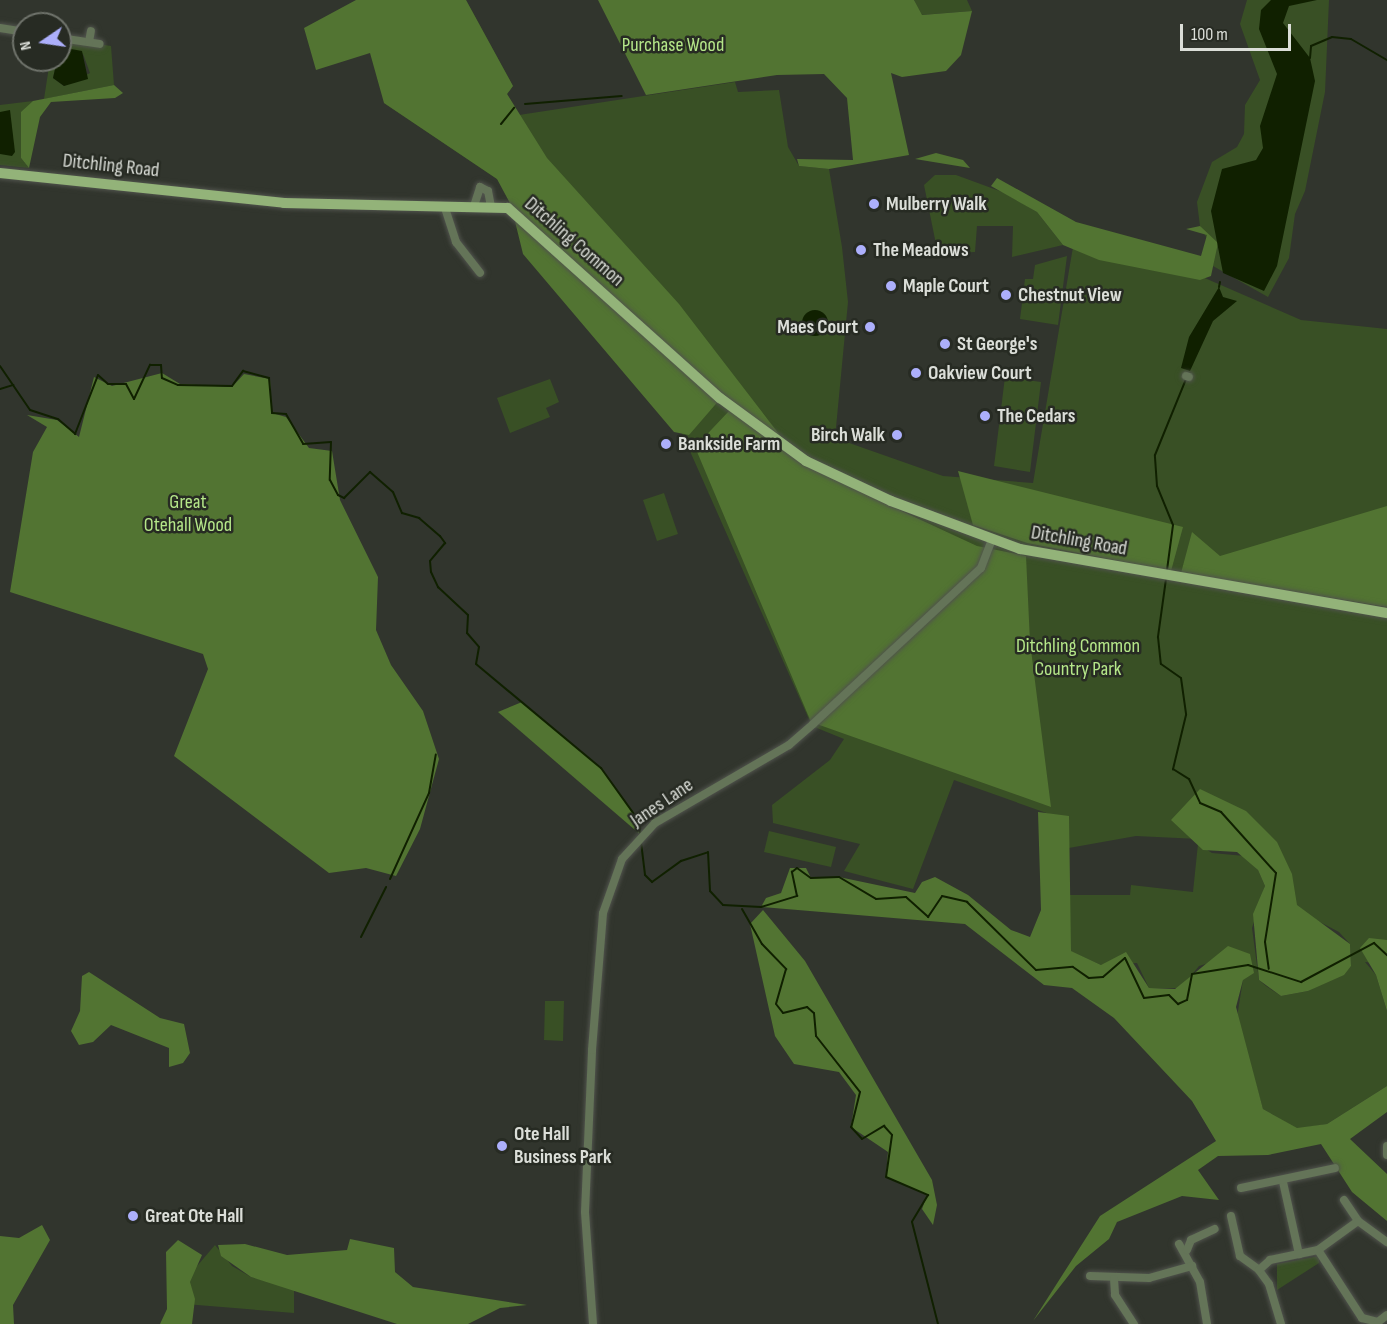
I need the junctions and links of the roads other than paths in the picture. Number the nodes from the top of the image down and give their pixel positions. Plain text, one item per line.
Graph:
1 (91, 31) dead end
2 (72, 40) edge
3 (89, 42) junction
4 (100, 44) dead end
5 (0, 173) edge
6 (218, 196) joint
7 (474, 206) junction
8 (491, 206) junction
9 (445, 208) junction
10 (480, 273) dead end
11 (783, 445) joint
12 (991, 542) junction
13 (1387, 613) edge
14 (1387, 1146) edge
15 (1387, 1155) edge
16 (1335, 1168) dead end
17 (1282, 1182) junction
18 (1241, 1188) dead end
19 (1344, 1200) dead end
20 (1231, 1216) dead end
21 (1358, 1221) junction
22 (1215, 1229) dead end
23 (1387, 1242) edge
24 (1179, 1244) dead end
25 (1186, 1250) junction
26 (1318, 1250) junction
27 (1299, 1254) junction
28 (1192, 1266) junction
29 (1259, 1270) junction
30 (1090, 1276) dead end
31 (1114, 1279) junction
32 (1387, 1315) edge
33 (593, 1324) edge
34 (1134, 1324) edge
35 (1207, 1324) edge
36 (1281, 1324) edge

1 - 3 street
2 - 3 street
3 - 4 street
5 - 6 main road, Ditchling Road
6 - 9 main road, Ditchling Common
7 - 8 main road, Ditchling Common
7 - 8 street
7 - 9 main road, Ditchling Common
8 - 11 main road, Ditchling Common
9 - 10 street
11 - 12 main road, Ditchling Road
12 - 13 main road, Ditchling Road
12 - 33 street, Janes Lane
14 - 15 street
16 - 17 street
17 - 18 street
17 - 27 street
19 - 21 street
20 - 29 street
21 - 23 street
21 - 26 street
22 - 25 street
24 - 25 street
25 - 28 street
26 - 27 street
26 - 32 street
27 - 29 street
28 - 31 street
28 - 35 street
29 - 36 street
30 - 31 street
31 - 34 street

